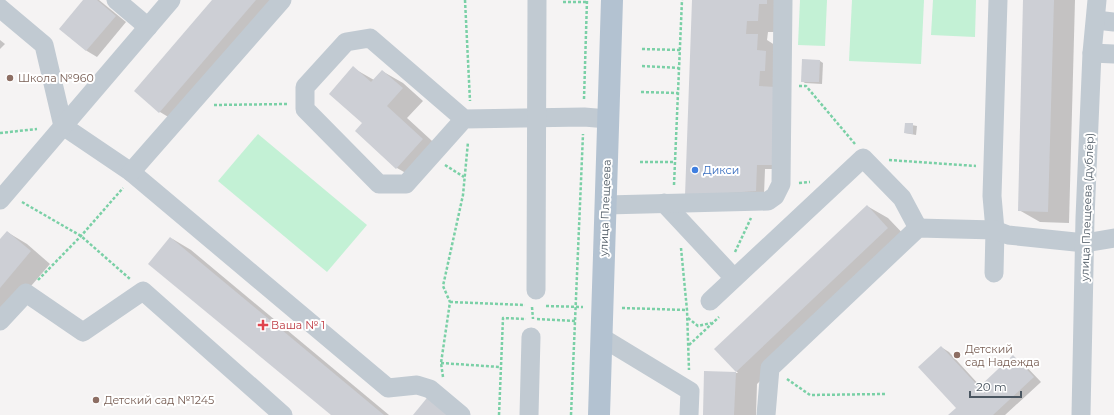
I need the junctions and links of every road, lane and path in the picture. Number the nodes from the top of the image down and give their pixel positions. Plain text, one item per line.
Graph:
1 (116, 0) edge
2 (171, 0) edge
3 (282, 0) edge
4 (465, 0) edge
5 (537, 0) edge
6 (612, 0) edge
7 (682, 0) edge
8 (783, 0) edge
9 (998, 0) edge
10 (1097, 0) edge
11 (587, 1) edge
12 (563, 2) dead end
13 (0, 8) edge
14 (1105, 21) edge
15 (148, 27) junction
16 (642, 49) dead end
17 (680, 50) junction
18 (1092, 53) junction
19 (1114, 54) edge
20 (642, 66) dead end
21 (679, 68) junction
22 (782, 85) junction
23 (641, 92) dead end
24 (678, 93) junction
25 (305, 104) junction
26 (190, 105) junction
27 (537, 117) junction
28 (584, 117) junction
29 (467, 118) junction
30 (608, 119) junction
31 (63, 126) junction
32 (0, 133) edge
33 (863, 158) junction
34 (882, 159) dead end
35 (640, 162) dead end
36 (674, 162) junction
37 (993, 167) junction
38 (131, 172) junction
39 (3, 196) edge
40 (760, 202) junction
41 (606, 205) junction
42 (672, 208) junction
43 (918, 228) junction
44 (995, 230) junction
45 (82, 236) junction
46 (1114, 238) edge
47 (1085, 243) junction
48 (994, 273) dead end
49 (730, 274) junction
50 (143, 291) junction
51 (26, 293) junction
52 (534, 297) junction
53 (710, 301) dead end
54 (450, 302) junction
55 (576, 307) junction
56 (602, 307) junction
57 (687, 310) junction
58 (503, 318) dead end
59 (687, 318) junction
60 (0, 321) edge
61 (714, 322) dead end
62 (532, 328) joint
63 (601, 337) junction
64 (442, 363) junction
65 (500, 367) junction
66 (770, 368) junction
67 (690, 391) junction
68 (885, 394) dead end
69 (445, 401) junction
70 (282, 415) edge
71 (461, 415) edge
72 (499, 415) edge
73 (529, 415) edge
74 (571, 415) edge
75 (599, 415) edge
76 (689, 415) edge
77 (766, 415) edge
78 (1081, 415) edge

1 - 15 street
2 - 15 street
3 - 26 street
4 - 29 path
5 - 27 street
6 - 30 main road, улица Плещеева
7 - 17 path
8 - 22 street
9 - 37 street
10 - 14 street, улица Плещеева (дублёр)
11 - 12 path
11 - 28 path
13 - 31 street
14 - 18 street, улица Плещеева (дублёр)
15 - 31 street
16 - 17 path
17 - 21 path
18 - 19 street
18 - 47 street, улица Плещеева (дублёр)
20 - 21 path
21 - 24 path
22 - 33 path
22 - 40 street
23 - 24 path
24 - 36 path
25 - 26 path
25 - 29 street
25 - 29 street
26 - 38 street
27 - 28 street
27 - 29 street
27 - 52 street
28 - 30 street
28 - 55 path
29 - 54 path
30 - 41 main road, улица Плещеева
31 - 32 path
31 - 38 street
31 - 39 street
33 - 43 street
33 - 49 street
34 - 37 path
35 - 36 path
36 - 42 path
37 - 44 street
38 - 45 path
38 - 69 street
39 - 45 path
40 - 42 street
40 - 49 path
41 - 42 street
41 - 56 main road, улица Плещеева
42 - 49 street
42 - 57 path
43 - 44 street
43 - 66 street
44 - 47 street
44 - 48 street
45 - 50 path
45 - 51 path
46 - 47 street
47 - 78 street, улица Плещеева (дублёр)
49 - 53 street
50 - 51 street
50 - 70 street
51 - 60 street
52 - 54 path
52 - 55 path
52 - 62 path
54 - 64 path
55 - 56 path
55 - 74 path
56 - 57 path
56 - 63 main road, улица Плещеева
57 - 59 path
58 - 65 path
59 - 61 path
59 - 67 path
62 - 73 street
63 - 67 street
63 - 75 main road, улица Плещеева
64 - 65 path
64 - 69 path
65 - 72 path
66 - 68 path
66 - 77 street
67 - 76 street
69 - 71 street

